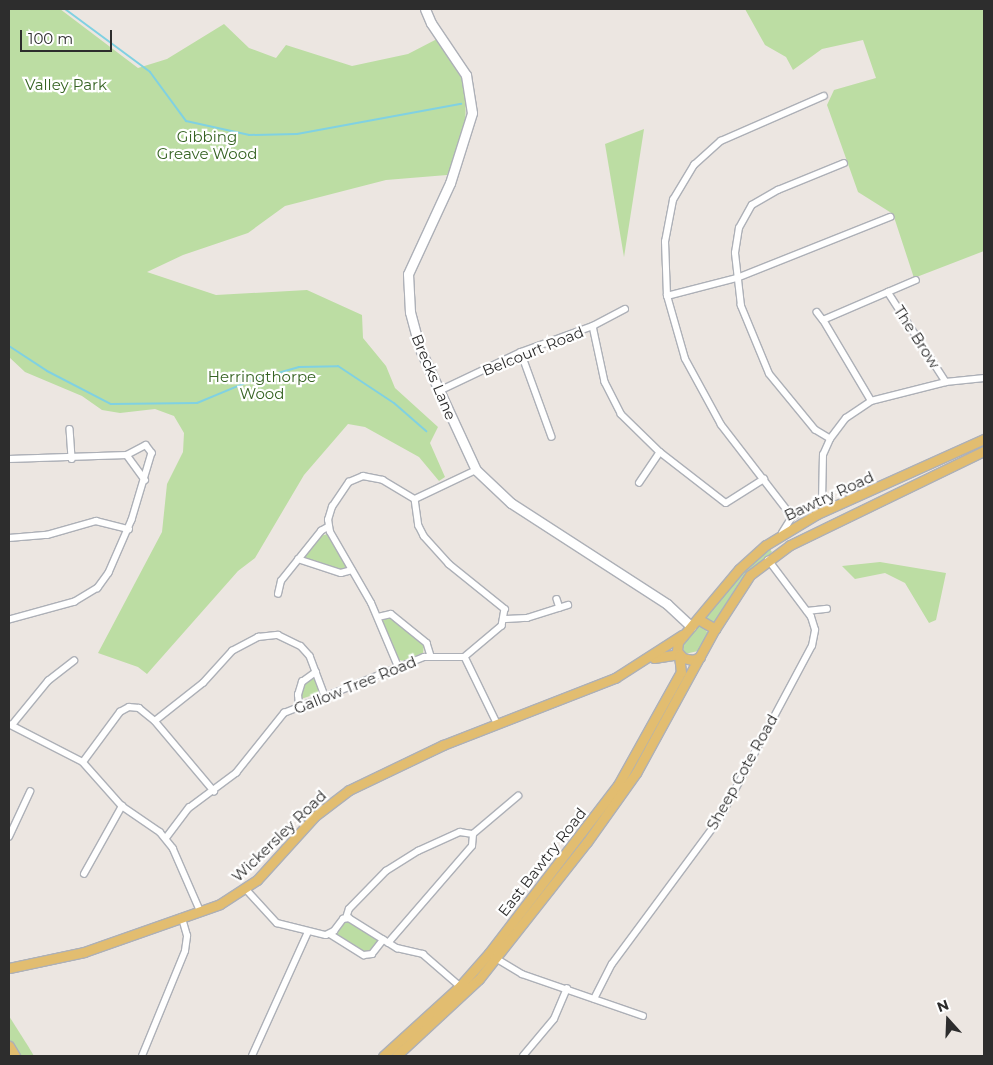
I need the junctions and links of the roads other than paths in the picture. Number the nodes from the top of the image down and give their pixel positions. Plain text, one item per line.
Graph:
1 (425, 9) edge
2 (824, 96) dead end
3 (844, 163) dead end
4 (890, 216) dead end
5 (737, 278) junction
6 (916, 280) dead end
7 (888, 292) junction
8 (666, 296) junction
9 (626, 309) dead end
10 (817, 312) dead end
11 (822, 320) junction
12 (593, 326) junction
13 (521, 352) junction
14 (984, 378) edge
15 (946, 382) junction
16 (440, 391) junction
17 (871, 401) junction
18 (70, 429) dead end
19 (552, 437) dead end
20 (830, 439) junction
21 (984, 439) edge
22 (984, 451) edge
23 (660, 452) junction
24 (127, 455) junction
25 (9, 459) edge
26 (72, 459) junction
27 (476, 470) junction
28 (764, 479) junction
29 (144, 480) junction
30 (638, 483) dead end
31 (416, 499) junction
32 (822, 502) junction
33 (837, 504) junction
34 (792, 517) junction
35 (847, 517) junction
36 (328, 527) junction
37 (129, 529) junction
38 (782, 533) junction
39 (9, 538) edge
40 (298, 560) junction
41 (768, 560) junction
42 (352, 570) junction
43 (278, 594) dead end
44 (557, 599) dead end
45 (568, 604) dead end
46 (560, 608) junction
47 (827, 609) dead end
48 (807, 611) junction
49 (378, 616) junction
50 (506, 619) junction
51 (9, 620) edge
52 (698, 620) junction
53 (691, 626) junction
54 (715, 629) junction
55 (682, 635) junction
56 (679, 655) junction
57 (430, 656) junction
58 (465, 657) junction
59 (700, 657) junction
60 (74, 661) dead end
61 (642, 663) junction
62 (398, 667) junction
63 (316, 672) junction
64 (325, 696) junction
65 (299, 706) junction
66 (155, 720) junction
67 (497, 722) junction
68 (10, 724) edge
69 (83, 762) junction
70 (214, 790) junction
71 (30, 792) dead end
72 (518, 796) dead end
73 (122, 806) junction
74 (473, 834) junction
75 (9, 836) edge
76 (166, 838) junction
77 (84, 874) dead end
78 (246, 889) junction
79 (200, 910) junction
80 (182, 918) junction
81 (346, 918) junction
82 (308, 932) junction
83 (330, 934) junction
84 (386, 941) junction
85 (489, 953) junction
86 (496, 959) junction
87 (9, 968) edge
88 (463, 989) junction
89 (567, 989) junction
90 (594, 998) junction
91 (643, 1016) dead end
92 (9, 1046) edge
93 (15, 1056) edge
94 (142, 1056) edge
95 (252, 1056) edge
96 (383, 1056) edge
97 (396, 1056) edge
98 (523, 1056) edge

1 - 16 street, Brecks Lane
2 - 8 street
3 - 5 street
4 - 5 street
5 - 8 street
5 - 20 street
6 - 7 street, The Brow
7 - 11 street, The Brow
7 - 15 street, The Brow
8 - 28 street
9 - 12 street, Belcourt Road
10 - 11 street
11 - 17 street
12 - 13 street, Belcourt Road
12 - 23 street
13 - 16 street, Belcourt Road
13 - 19 street
14 - 15 street
15 - 17 street
16 - 27 street, Brecks Lane
17 - 20 street
18 - 26 street
20 - 32 street
21 - 33 main road, Bawtry Road
22 - 35 main road, Bawtry Road
23 - 28 street
23 - 30 street
24 - 26 street
24 - 29 street
24 - 29 street
25 - 26 street
27 - 31 street
27 - 53 street, Brecks Lane
28 - 34 street
29 - 37 street
31 - 36 street
31 - 50 street
32 - 33 street
32 - 34 street
33 - 35 main road
33 - 38 main road, Bawtry Road
34 - 38 street
35 - 41 main road, Bawtry Road
36 - 40 street
36 - 42 street
37 - 39 street
37 - 51 street
38 - 52 main road, Bawtry Road
40 - 42 street
40 - 43 street
41 - 48 street, Sheep Cote Road
41 - 54 main road, Bawtry Road
42 - 49 street
44 - 46 street
45 - 46 street
46 - 50 street
47 - 48 street
48 - 90 street, Sheep Cote Road
49 - 57 street
49 - 62 street
50 - 58 street
52 - 53 main road, Bawtry Road
52 - 54 main road
53 - 55 main road, Bawtry Road
54 - 59 main road, Bawtry Road
55 - 56 main road
55 - 61 main road, Wickersley Road
56 - 59 main road, Wickersley Road
56 - 61 main road, Wickersley Road
56 - 85 main road, East Bawtry Road
57 - 58 street, Gallow Tree Road
57 - 62 street, Gallow Tree Road
58 - 67 street
59 - 86 main road, East Bawtry Road
60 - 68 street
61 - 67 main road, Wickersley Road
62 - 64 street, Gallow Tree Road
63 - 64 street
63 - 65 street
63 - 66 street
64 - 65 street, Gallow Tree Road
65 - 70 street, Gallow Tree Road
66 - 69 street
66 - 70 street
67 - 78 main road, Wickersley Road
68 - 69 street
69 - 73 street
70 - 76 street, Gallow Tree Road
71 - 75 street
72 - 74 street
73 - 76 street
73 - 77 street
74 - 81 street
74 - 84 street
76 - 79 street
78 - 79 main road, Wickersley Road
78 - 82 street
79 - 80 main road, Wickersley Road
80 - 87 main road, Wickersley Road
80 - 94 street
81 - 83 street
81 - 84 street
82 - 83 street
82 - 95 street
83 - 84 street
84 - 88 street
85 - 86 street
85 - 88 main road, East Bawtry Road
86 - 88 main road, East Bawtry Road
86 - 89 street
88 - 96 main road, East Bawtry Road
88 - 97 main road, East Bawtry Road
89 - 90 street
89 - 98 street
90 - 91 street
92 - 93 main road

